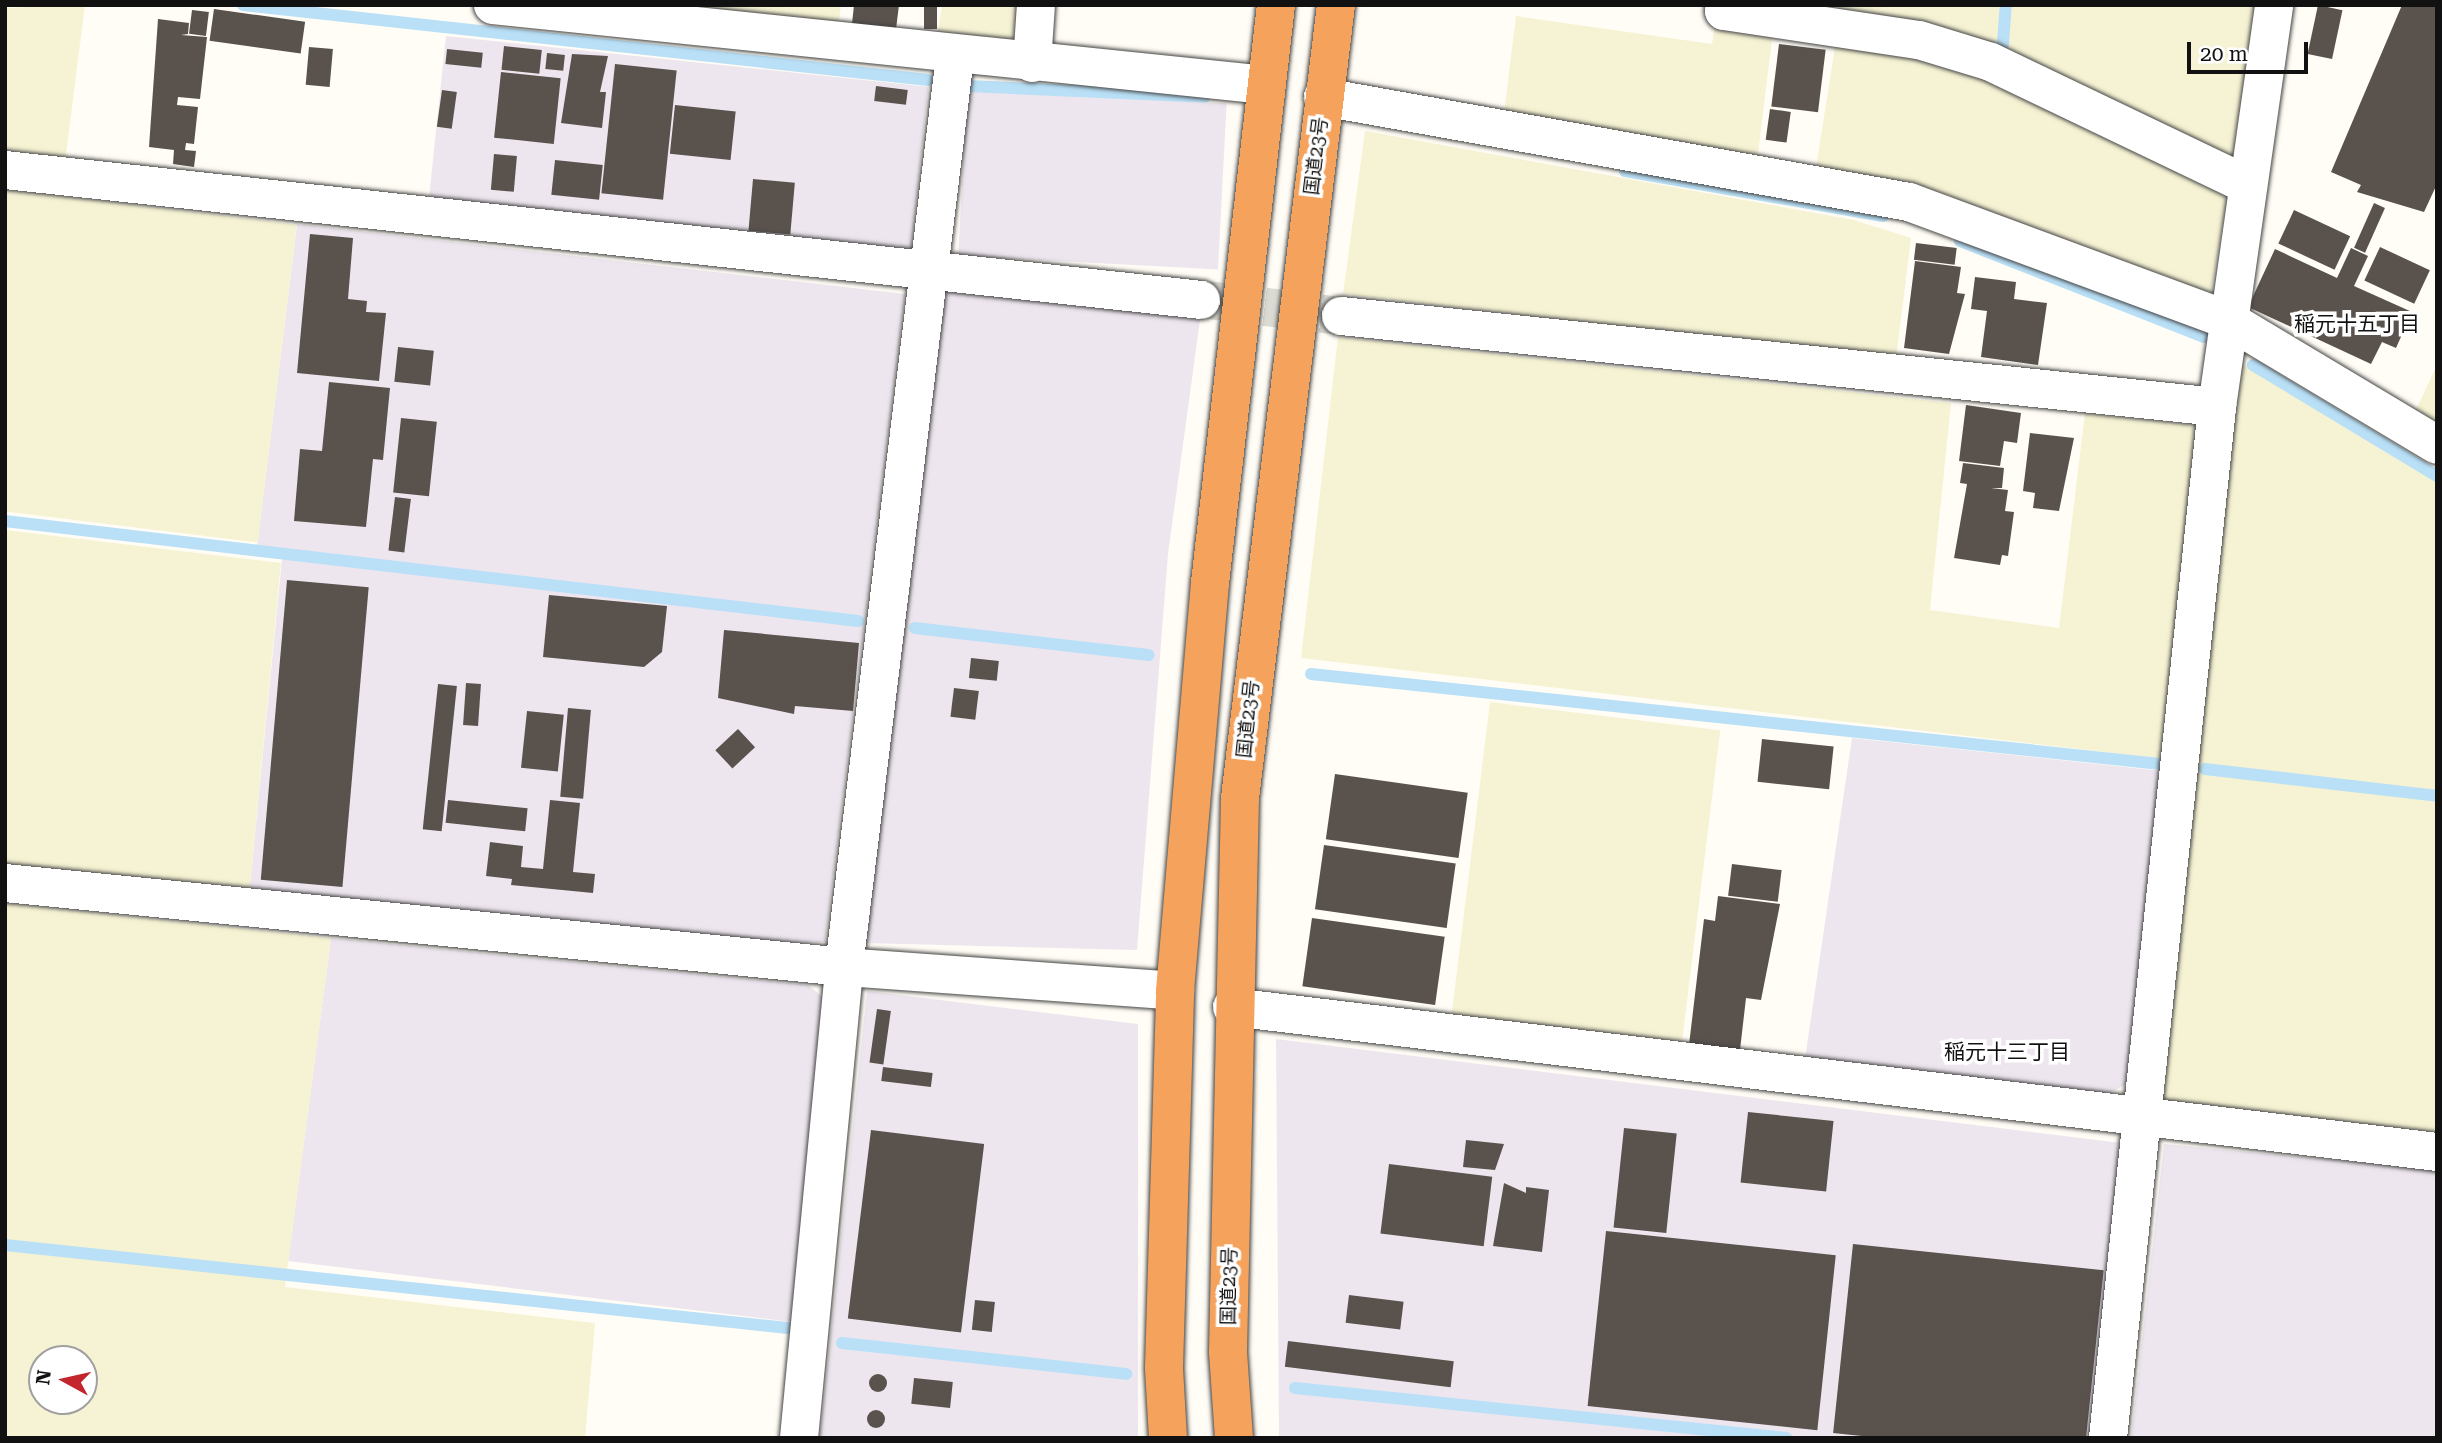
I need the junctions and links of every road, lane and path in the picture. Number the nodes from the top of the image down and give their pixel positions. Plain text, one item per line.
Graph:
1 (493, 5) edge
2 (1036, 5) edge
3 (1276, 5) edge
4 (1336, 5) edge
5 (1725, 5) edge
6 (2274, 5) edge
7 (955, 56) junction
8 (1032, 63) junction
9 (1266, 85) junction
10 (1324, 97) junction
11 (5, 170) edge
12 (2248, 185) junction
13 (927, 273) junction
14 (1201, 299) tunnel mouth
15 (1341, 316) tunnel mouth
16 (2230, 321) junction
17 (2217, 407) junction
18 (2437, 444) edge
19 (5, 883) edge
20 (844, 967) junction
21 (1175, 991) junction
22 (1232, 1007) junction
23 (2142, 1121) junction
24 (2437, 1152) edge
25 (799, 1438) edge
26 (1168, 1438) edge
27 (1234, 1438) edge
28 (2108, 1438) edge

1 - 7 street
2 - 8 street
3 - 9 highway
4 - 10 highway, 国道23号
5 - 12 street
6 - 12 street
7 - 8 street
7 - 13 street
8 - 9 street
9 - 21 highway
10 - 16 street
10 - 22 highway, 国道23号
11 - 13 street
12 - 16 street
13 - 14 street
13 - 20 street
15 - 17 street
16 - 17 street
16 - 18 street
17 - 23 street
19 - 20 street
20 - 21 street
20 - 25 street
21 - 26 highway
22 - 23 street
22 - 27 highway, 国道23号
23 - 24 street
23 - 28 street

